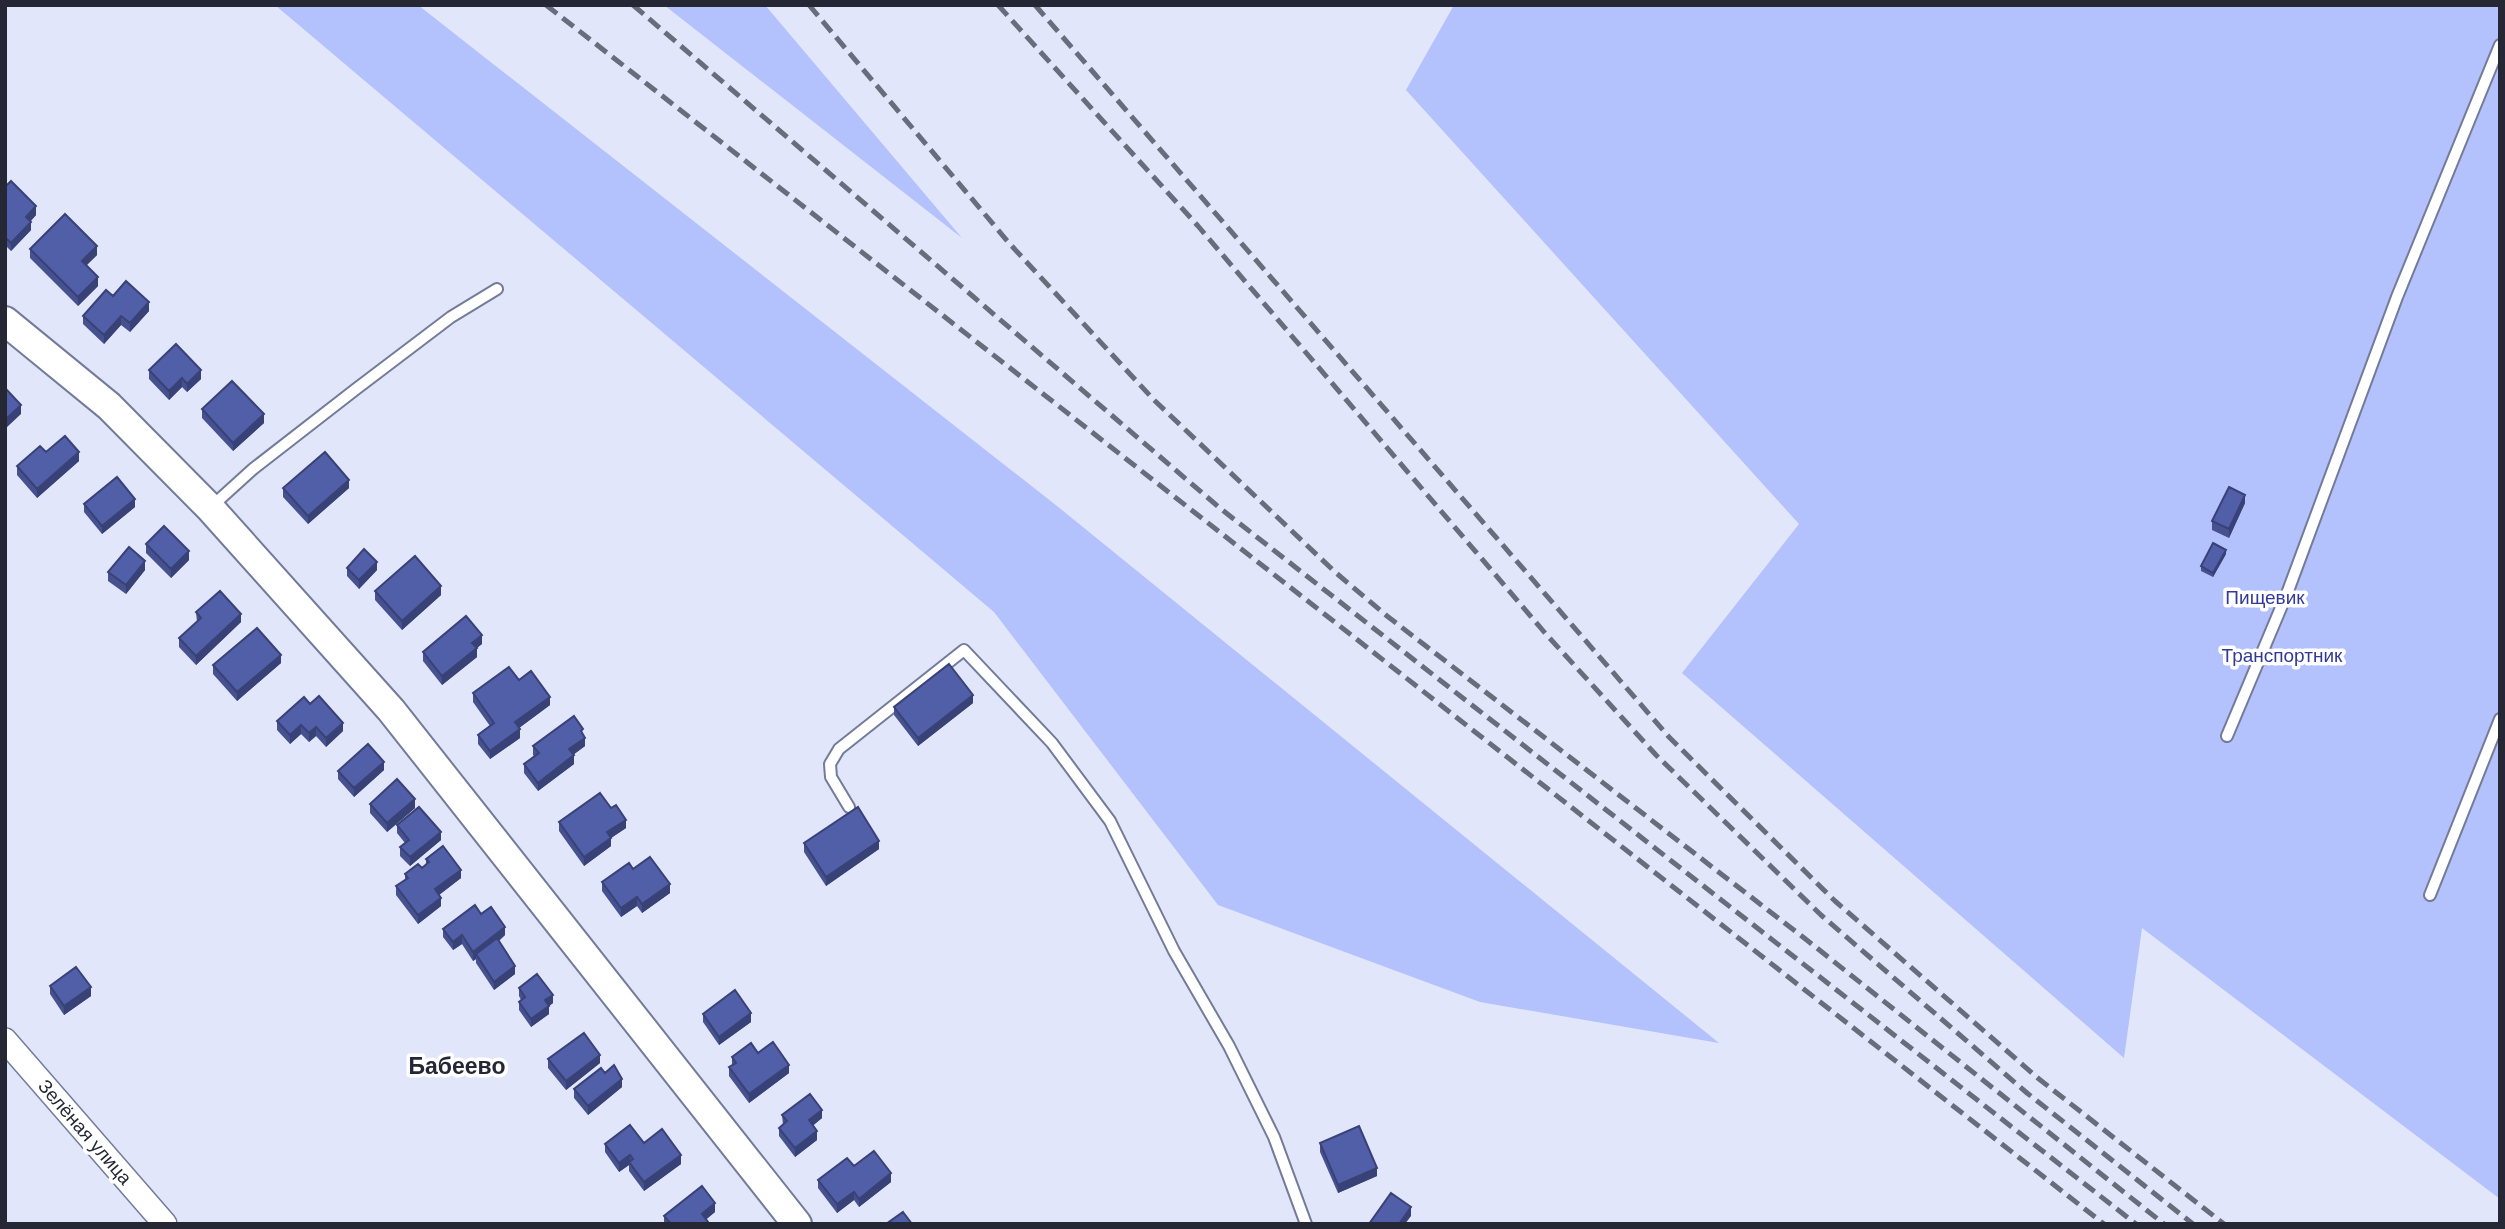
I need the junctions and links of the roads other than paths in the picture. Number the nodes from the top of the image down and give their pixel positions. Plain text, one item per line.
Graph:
1 (2500, 45) edge
2 (497, 289) dead end
3 (10, 333) edge
4 (210, 508) junction
5 (2500, 719) edge
6 (2227, 736) dead end
7 (849, 807) dead end
8 (2430, 895) dead end
9 (5, 1040) edge
10 (165, 1224) edge
11 (797, 1224) edge
12 (1306, 1224) edge

1 - 6 lane
2 - 4 lane
3 - 4 street
4 - 11 street
5 - 8 lane
7 - 12 lane
9 - 10 street, Зелёная улица

